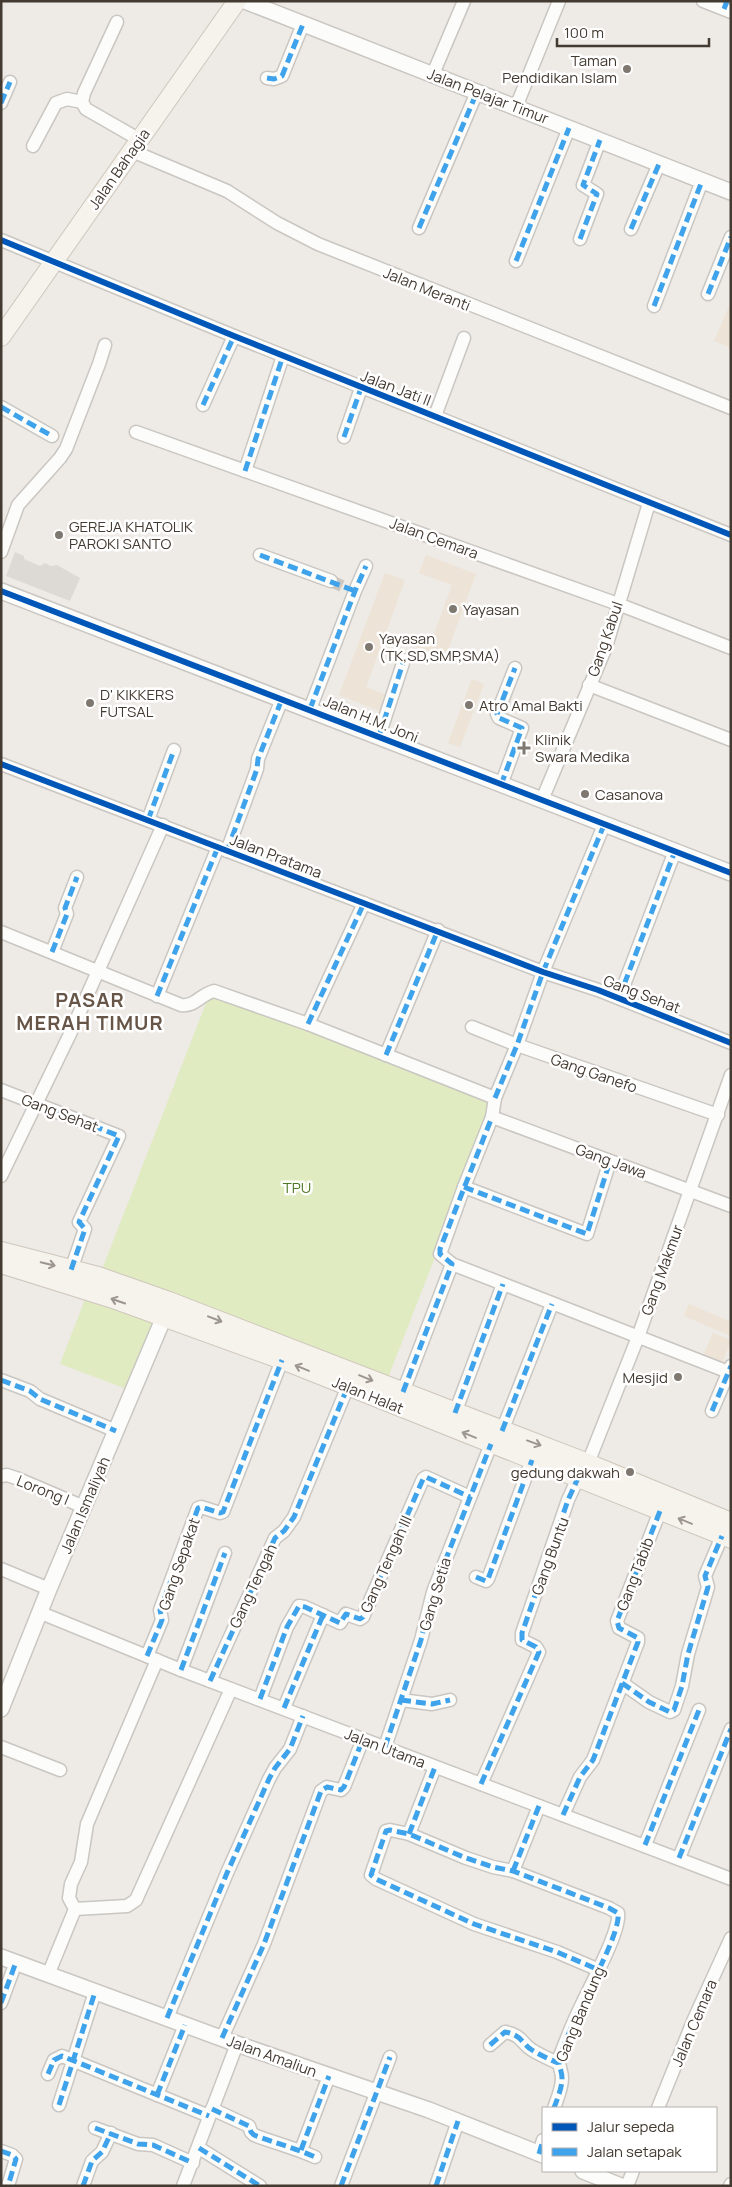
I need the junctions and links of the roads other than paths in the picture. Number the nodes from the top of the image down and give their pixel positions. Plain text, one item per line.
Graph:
1 (237, 1) edge
2 (245, 1) edge
3 (464, 1) edge
4 (559, 1) edge
5 (703, 1) edge
6 (727, 8) edge
7 (117, 22) dead end
8 (303, 24) junction
9 (433, 74) junction
10 (267, 78) dead end
11 (10, 82) dead end
12 (477, 92) junction
13 (82, 102) junction
14 (1, 103) edge
15 (516, 107) junction
16 (569, 128) junction
17 (600, 140) junction
18 (33, 146) dead end
19 (136, 146) junction
20 (659, 164) junction
21 (702, 181) junction
22 (731, 192) edge
23 (419, 228) dead end
24 (631, 229) dead end
25 (731, 237) edge
26 (580, 239) dead end
27 (1, 240) edge
28 (54, 260) junction
29 (516, 261) dead end
30 (708, 294) dead end
31 (654, 306) dead end
32 (234, 336) junction
33 (1, 337) edge
34 (464, 338) dead end
35 (105, 345) dead end
36 (283, 356) junction
37 (361, 388) junction
38 (203, 406) dead end
39 (1, 407) edge
40 (731, 408) edge
41 (435, 416) junction
42 (136, 432) dead end
43 (52, 436) dead end
44 (344, 437) dead end
45 (245, 471) junction
46 (649, 503) junction
47 (731, 535) edge
48 (1, 552) edge
49 (260, 555) dead end
50 (366, 566) dead end
51 (331, 582) tunnel mouth
52 (1, 590) edge
53 (618, 604) junction
54 (731, 648) edge
55 (404, 660) dead end
56 (515, 668) dead end
57 (589, 685) junction
58 (282, 699) junction
59 (310, 709) junction
60 (379, 736) junction
61 (731, 740) edge
62 (174, 750) dead end
63 (1, 764) edge
64 (501, 785) junction
65 (542, 800) junction
66 (148, 820) junction
67 (163, 825) junction
68 (604, 825) junction
69 (222, 849) junction
70 (675, 851) junction
71 (731, 872) edge
72 (77, 877) dead end
73 (364, 903) junction
74 (438, 930) junction
75 (1, 932) edge
76 (52, 952) junction
77 (98, 970) junction
78 (543, 972) junction
79 (157, 996) junction
80 (619, 998) junction
81 (308, 1024) junction
82 (472, 1027) dead end
83 (731, 1042) edge
84 (517, 1045) junction
85 (386, 1055) junction
86 (731, 1075) edge
87 (1, 1090) edge
88 (495, 1098) junction
89 (37, 1104) junction
90 (718, 1115) junction
91 (492, 1117) junction
92 (610, 1161) junction
93 (1, 1176) edge
94 (464, 1187) junction
95 (690, 1190) junction
96 (731, 1206) edge
97 (1, 1251) edge
98 (1, 1264) edge
99 (452, 1264) junction
100 (71, 1270) junction
101 (503, 1284) junction
102 (552, 1304) junction
103 (167, 1309) junction
104 (638, 1337) junction
105 (282, 1360) junction
106 (730, 1370) edge
107 (1, 1380) edge
108 (348, 1386) junction
109 (402, 1392) junction
110 (712, 1411) dead end
111 (455, 1413) junction
112 (116, 1431) junction
113 (496, 1437) junction
114 (532, 1460) junction
115 (588, 1464) junction
116 (1, 1476) edge
117 (578, 1478) junction
118 (470, 1497) junction
119 (84, 1507) junction
120 (660, 1511) junction
121 (728, 1532) edge
122 (225, 1553) dead end
123 (1, 1569) edge
124 (476, 1577) dead end
125 (49, 1589) junction
126 (41, 1613) junction
127 (323, 1615) junction
128 (152, 1659) junction
129 (181, 1670) junction
130 (210, 1681) junction
131 (622, 1683) junction
132 (231, 1689) junction
133 (260, 1699) junction
134 (401, 1700) junction
135 (450, 1700) dead end
136 (284, 1708) junction
137 (1, 1709) edge
138 (699, 1710) dead end
139 (303, 1716) junction
140 (731, 1729) edge
141 (364, 1739) junction
142 (1, 1747) edge
143 (385, 1747) junction
144 (435, 1767) junction
145 (60, 1770) dead end
146 (481, 1784) junction
147 (539, 1806) junction
148 (563, 1815) junction
149 (409, 1834) junction
150 (645, 1845) junction
151 (679, 1858) junction
152 (513, 1871) junction
153 (731, 1879) edge
154 (74, 1909) junction
155 (731, 1938) edge
156 (1, 1957) edge
157 (16, 1962) junction
158 (598, 1970) junction
159 (48, 1975) junction
160 (95, 1992) junction
161 (1, 2003) edge
162 (167, 2018) junction
163 (185, 2025) junction
164 (222, 2038) junction
165 (238, 2044) junction
166 (490, 2045) dead end
167 (390, 2057) dead end
168 (74, 2062) junction
169 (558, 2063) junction
170 (48, 2074) dead end
171 (329, 2076) junction
172 (376, 2093) junction
173 (157, 2095) junction
174 (59, 2104) dead end
175 (554, 2107) edge
176 (658, 2107) edge
177 (211, 2112) junction
178 (458, 2121) junction
179 (95, 2128) dead end
180 (111, 2133) junction
181 (199, 2148) junction
182 (301, 2150) junction
183 (542, 2150) edge
184 (1, 2151) edge
185 (315, 2157) dead end
186 (193, 2163) junction
187 (585, 2172) edge
188 (633, 2172) edge
189 (604, 2182) edge
190 (8, 2186) edge
191 (83, 2186) edge
192 (183, 2186) edge
193 (260, 2186) edge
194 (341, 2186) edge
195 (436, 2186) edge
196 (621, 2186) edge
197 (628, 2186) edge

1 - 19 main road, Jalan Bahagia
2 - 8 street, Jalan Pelajar Timur
3 - 9 street
4 - 15 street
5 - 6 street
7 - 13 street
8 - 9 street, Jalan Pelajar Timur
8 - 10 street
9 - 12 street, Jalan Pelajar Timur
11 - 14 street
12 - 15 street, Jalan Pelajar Timur
12 - 23 street
13 - 18 street
13 - 19 street, Jalan Meranti
15 - 16 street, Jalan Pelajar Timur
16 - 17 street, Jalan Pelajar Timur
16 - 29 street
17 - 20 street, Jalan Pelajar Timur
17 - 26 street
19 - 28 main road, Jalan Bahagia
19 - 40 street, Jalan Meranti
20 - 21 street, Jalan Pelajar Timur
20 - 24 street
21 - 22 street, Jalan Pelajar Timur
21 - 31 street
25 - 30 street
27 - 28 street, Jalan Jati II
28 - 32 street, Jalan Jati II
28 - 33 main road, Jalan Bahagia
32 - 36 street, Jalan Jati II
32 - 38 street
34 - 41 street
35 - 48 street
36 - 37 street, Jalan Jati II
36 - 45 street
37 - 41 street, Jalan Jati II
37 - 44 street
39 - 43 street
41 - 46 street, Jalan Jati II
42 - 45 street, Jalan Cemara
45 - 53 street, Jalan Cemara
46 - 47 street, Jalan Jati II
46 - 53 street, Gang Kabul
49 - 51 street
50 - 59 street
52 - 58 street, Jalan H.M. Joni
53 - 54 street, Jalan Cemara
53 - 57 street, Gang Kabul
55 - 60 street
56 - 64 street
57 - 61 street
57 - 65 street, Gang Kabul
58 - 59 street, Jalan H.M. Joni
58 - 69 street
59 - 60 street, Jalan H.M. Joni
60 - 64 street, Jalan H.M. Joni
62 - 66 street
63 - 66 street, Jalan Pratama
64 - 65 street, Jalan H.M. Joni
65 - 68 street, Jalan H.M. Joni
66 - 67 street, Jalan Pratama
67 - 69 street, Jalan Pratama
67 - 77 street
68 - 70 street, Jalan H.M. Joni
68 - 78 street
69 - 73 street, Jalan Pratama
69 - 79 street
70 - 71 street, Jalan H.M. Joni
70 - 80 street
72 - 76 street
73 - 74 street, Jalan Pratama
73 - 81 street
74 - 78 street, Jalan Pratama
74 - 85 street
75 - 76 street
76 - 77 street
77 - 79 street
77 - 89 street
78 - 80 street, Gang Sehat
78 - 84 street
79 - 81 street
80 - 83 street, Gang Sehat
81 - 85 street
82 - 84 street, Gang Ganefo
84 - 88 street
84 - 90 street, Gang Ganefo
85 - 88 street
86 - 90 street, Gang Makmur
87 - 89 street, Gang Sehat
88 - 91 street
89 - 93 street
89 - 100 street, Gang Sehat
90 - 95 street, Gang Makmur
91 - 92 street, Gang Jawa
91 - 94 street
92 - 94 street
92 - 95 street, Gang Jawa
94 - 99 street
95 - 96 street, Gang Jawa
95 - 104 street, Gang Makmur
97 -> 100 main road, Jalan Halat
103 -> 98 main road, Jalan Halat
99 - 101 street
99 - 109 street
100 - 103 main road, Jalan Halat
101 - 102 street
101 - 111 street
102 - 104 street
102 - 113 street, Gang Setia
103 - 105 main road, Jalan Halat
103 -> 109 main road, Jalan Halat
103 - 112 street, Jalan Ismaliyah
104 - 106 street
104 - 115 street, Gang Makmur
108 -> 105 main road, Jalan Halat
105 - 128 street, Gang Sepakat
106 - 110 street
107 - 112 street
113 -> 108 main road, Jalan Halat
108 - 130 street, Gang Tengah
109 - 111 main road, Jalan Halat
111 - 113 main road, Jalan Halat
112 - 119 street, Jalan Ismaliyah
113 - 114 main road, Jalan Halat
113 -> 115 main road, Jalan Halat
113 - 118 street, Gang Setia
114 - 117 main road, Jalan Halat
114 - 124 street
115 - 121 main road, Jalan Halat
116 - 119 street, Lorong I
117 - 120 main road, Jalan Halat
117 - 146 street, Gang Buntu
118 - 127 street, Gang Tengah III
118 - 134 street, Gang Setia
119 - 125 street, Jalan Ismaliyah
121 -> 120 main road, Jalan Halat
120 - 131 street, Gang Tabib
121 - 131 street
122 - 129 street
123 - 125 street
125 - 126 street, Jalan Ismaliyah
126 - 128 street, Jalan Utama
126 - 137 street, Jalan Ismaliyah
127 - 133 street, Gang Tengah III
127 - 136 street
128 - 129 street, Jalan Utama
128 - 154 street
129 - 130 street, Jalan Utama
130 - 132 street, Jalan Utama
131 - 148 street
132 - 133 street, Jalan Utama
132 - 154 street
133 - 136 street, Jalan Utama
134 - 135 street
134 - 143 street, Gang Setia
136 - 139 street, Jalan Utama
138 - 150 street
139 - 141 street, Jalan Utama
139 - 162 street
140 - 151 street
141 - 143 street, Jalan Utama
141 - 164 street
142 - 145 street
143 - 144 street, Jalan Utama
144 - 146 street, Jalan Utama
144 - 149 street
146 - 147 street, Jalan Utama
147 - 148 street, Jalan Utama
147 - 152 street
148 - 150 street, Jalan Utama
149 - 152 street
149 - 158 street
150 - 151 street, Jalan Utama
151 - 153 street, Jalan Utama
152 - 158 street, Gang Bandung
154 - 159 street
155 - 176 street, Jalan Cemara
156 - 157 street, Jalan Amaliun
157 - 159 street, Jalan Amaliun
157 - 161 street
158 - 169 street, Gang Bandung
159 - 160 street, Jalan Amaliun
160 - 162 street, Jalan Amaliun
160 - 168 street
162 - 163 street, Jalan Amaliun
163 - 164 street, Jalan Amaliun
163 - 173 street
164 - 165 street, Jalan Amaliun
165 - 171 street, Jalan Amaliun
165 - 177 street
166 - 169 street
167 - 172 street
168 - 170 street
168 - 173 street
168 - 174 street
169 - 175 street, Gang Bandung
171 - 172 street, Jalan Amaliun
171 - 182 street
172 - 178 street, Jalan Amaliun
172 - 194 street
173 - 177 street
177 - 181 street
177 - 182 street
178 - 183 street, Jalan Amaliun
178 - 195 street
179 - 180 street
180 - 186 street
180 - 191 street
181 - 186 street
181 - 193 street
182 - 185 street
184 - 190 street
186 - 192 street
187 - 189 street
188 - 197 street
189 - 196 street

